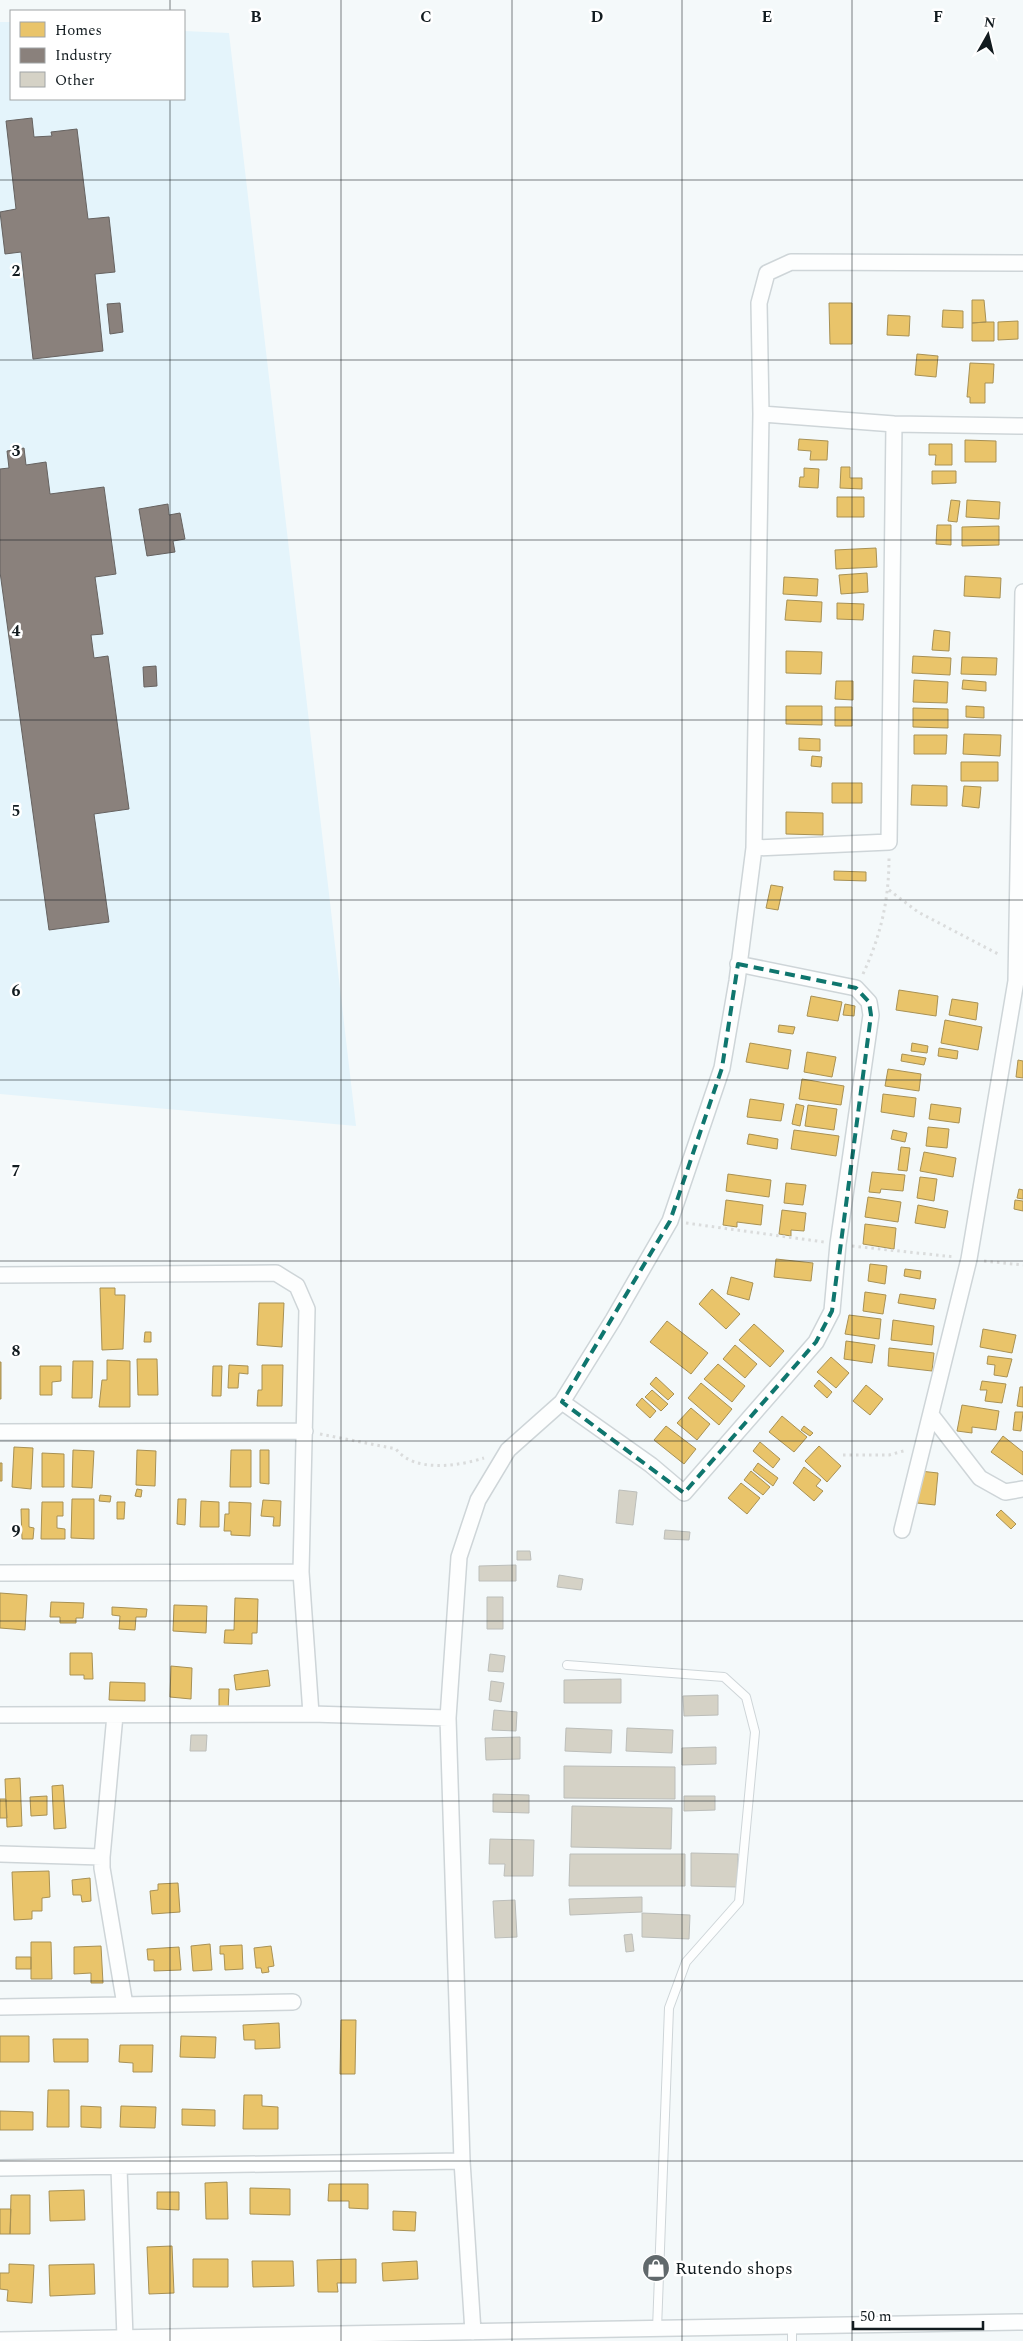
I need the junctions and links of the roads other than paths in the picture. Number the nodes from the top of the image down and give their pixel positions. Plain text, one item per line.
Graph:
1 (1023, 263) edge
2 (761, 414) junction
3 (894, 424) junction
4 (1023, 426) edge
5 (1023, 592) edge
6 (754, 848) junction
7 (738, 964) junction
8 (1016, 1018) edge
9 (0, 1275) edge
10 (562, 1402) junction
11 (932, 1416) junction
12 (0, 1432) edge
13 (305, 1432) junction
14 (1023, 1489) edge
15 (902, 1530) dead end
16 (301, 1572) junction
17 (0, 1574) edge
18 (567, 1665) dead end
19 (312, 1714) junction
20 (0, 1715) edge
21 (115, 1715) junction
22 (448, 1718) junction
23 (0, 1854) edge
24 (102, 1857) junction
25 (294, 2002) dead end
26 (125, 2005) junction
27 (0, 2007) edge
28 (462, 2161) junction
29 (0, 2168) edge
30 (119, 2168) junction
31 (1023, 2322) edge
32 (473, 2332) junction
33 (650, 2333) edge
34 (792, 2334) edge
35 (126, 2338) junction
36 (291, 2338) edge
37 (0, 2340) edge
38 (83, 2340) edge

1 - 2 street
2 - 3 street
2 - 6 street
3 - 4 street
3 - 6 street
5 - 8 street
6 - 7 street
7 - 10 street
7 - 10 street
8 - 11 street
9 - 13 street
10 - 22 street
11 - 14 street
11 - 15 street
12 - 13 street
13 - 16 street
16 - 17 street
16 - 19 street
18 - 33 lane
19 - 21 street
19 - 22 street
20 - 21 street
21 - 24 street
22 - 28 street
23 - 24 street
24 - 26 street
25 - 26 street
26 - 27 street
28 - 30 street
28 - 32 street
29 - 30 street
30 - 35 street
31 - 34 street
32 - 33 street
32 - 36 street
33 - 34 street
35 - 36 street
35 - 38 street
37 - 38 street

